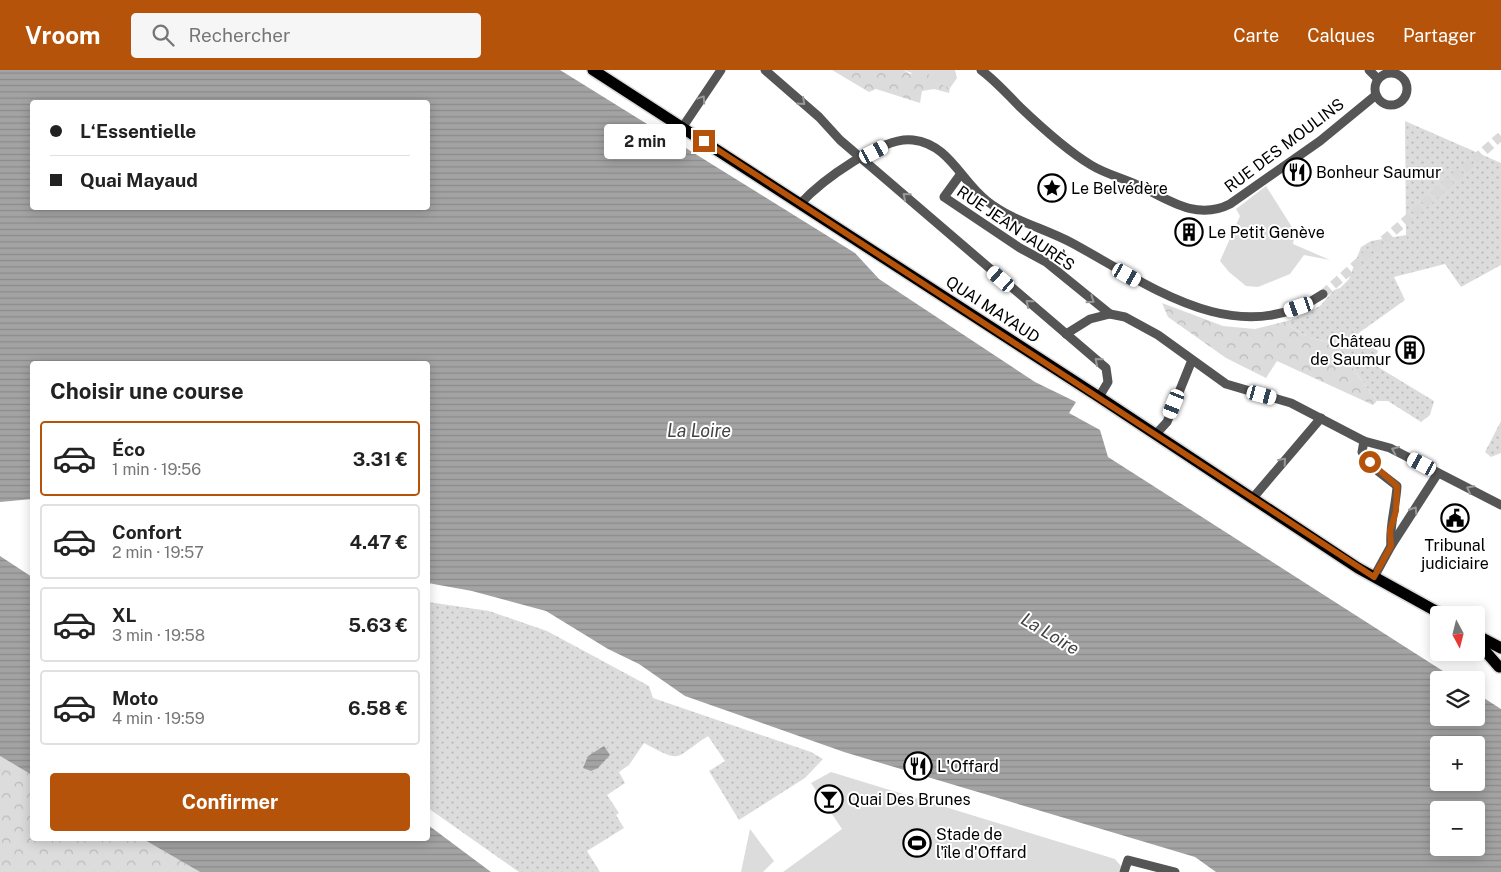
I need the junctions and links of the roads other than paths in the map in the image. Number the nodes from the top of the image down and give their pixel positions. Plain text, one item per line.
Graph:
1 (593, 70) edge
2 (721, 70) edge
3 (765, 70) edge
4 (981, 70) edge
5 (1370, 70) edge
6 (1397, 72) edge
7 (1378, 79) junction
8 (1376, 95) junction
9 (682, 128) junction
10 (862, 158) junction
11 (960, 175) junction
12 (800, 204) junction
13 (1323, 294) tunnel mouth
14 (1110, 314) junction
15 (1066, 334) junction
16 (1192, 360) junction
17 (1099, 397) junction
18 (1321, 418) junction
19 (1156, 434) junction
20 (1364, 441) junction
21 (1438, 473) junction
22 (1252, 499) junction
23 (1501, 505) edge
24 (1391, 546) junction
25 (1374, 577) junction
26 (1430, 608) edge
27 (1430, 616) edge
28 (1485, 640) edge
29 (1498, 647) edge
30 (1485, 651) edge
31 (1500, 666) edge
32 (1124, 872) edge
33 (1175, 872) edge

1 - 9 main road, QUAI MAYAUD
9 -> 2 street
3 -> 10 street
4 - 8 street, RUE DES MOULINS
5 - 7 street
6 - 7 street
6 - 8 street
7 - 8 street
9 - 12 main road, QUAI MAYAUD
10 - 11 street
10 - 12 street
15 -> 10 street
11 - 13 street
11 -> 14 street, RUE JEAN JAURÈS
12 - 17 main road, QUAI MAYAUD
14 - 15 street
14 - 16 street, RUE JEAN JAURÈS
17 -> 15 street
16 - 18 street, RUE JEAN JAURÈS
16 - 19 street
17 - 19 main road, QUAI MAYAUD
18 - 20 street, RUE JEAN JAURÈS
22 -> 18 street
19 - 22 main road, QUAI MAYAUD
21 -> 20 street, RUE JEAN JAURÈS
20 - 24 street
23 -> 21 street, RUE JEAN JAURÈS
24 -> 21 street
22 - 25 main road, QUAI MAYAUD
24 - 25 street
25 - 26 main road, QUAI MAYAUD
25 - 27 main road, QUAI MAYAUD
28 - 29 main road
30 - 31 main road
32 - 33 street

